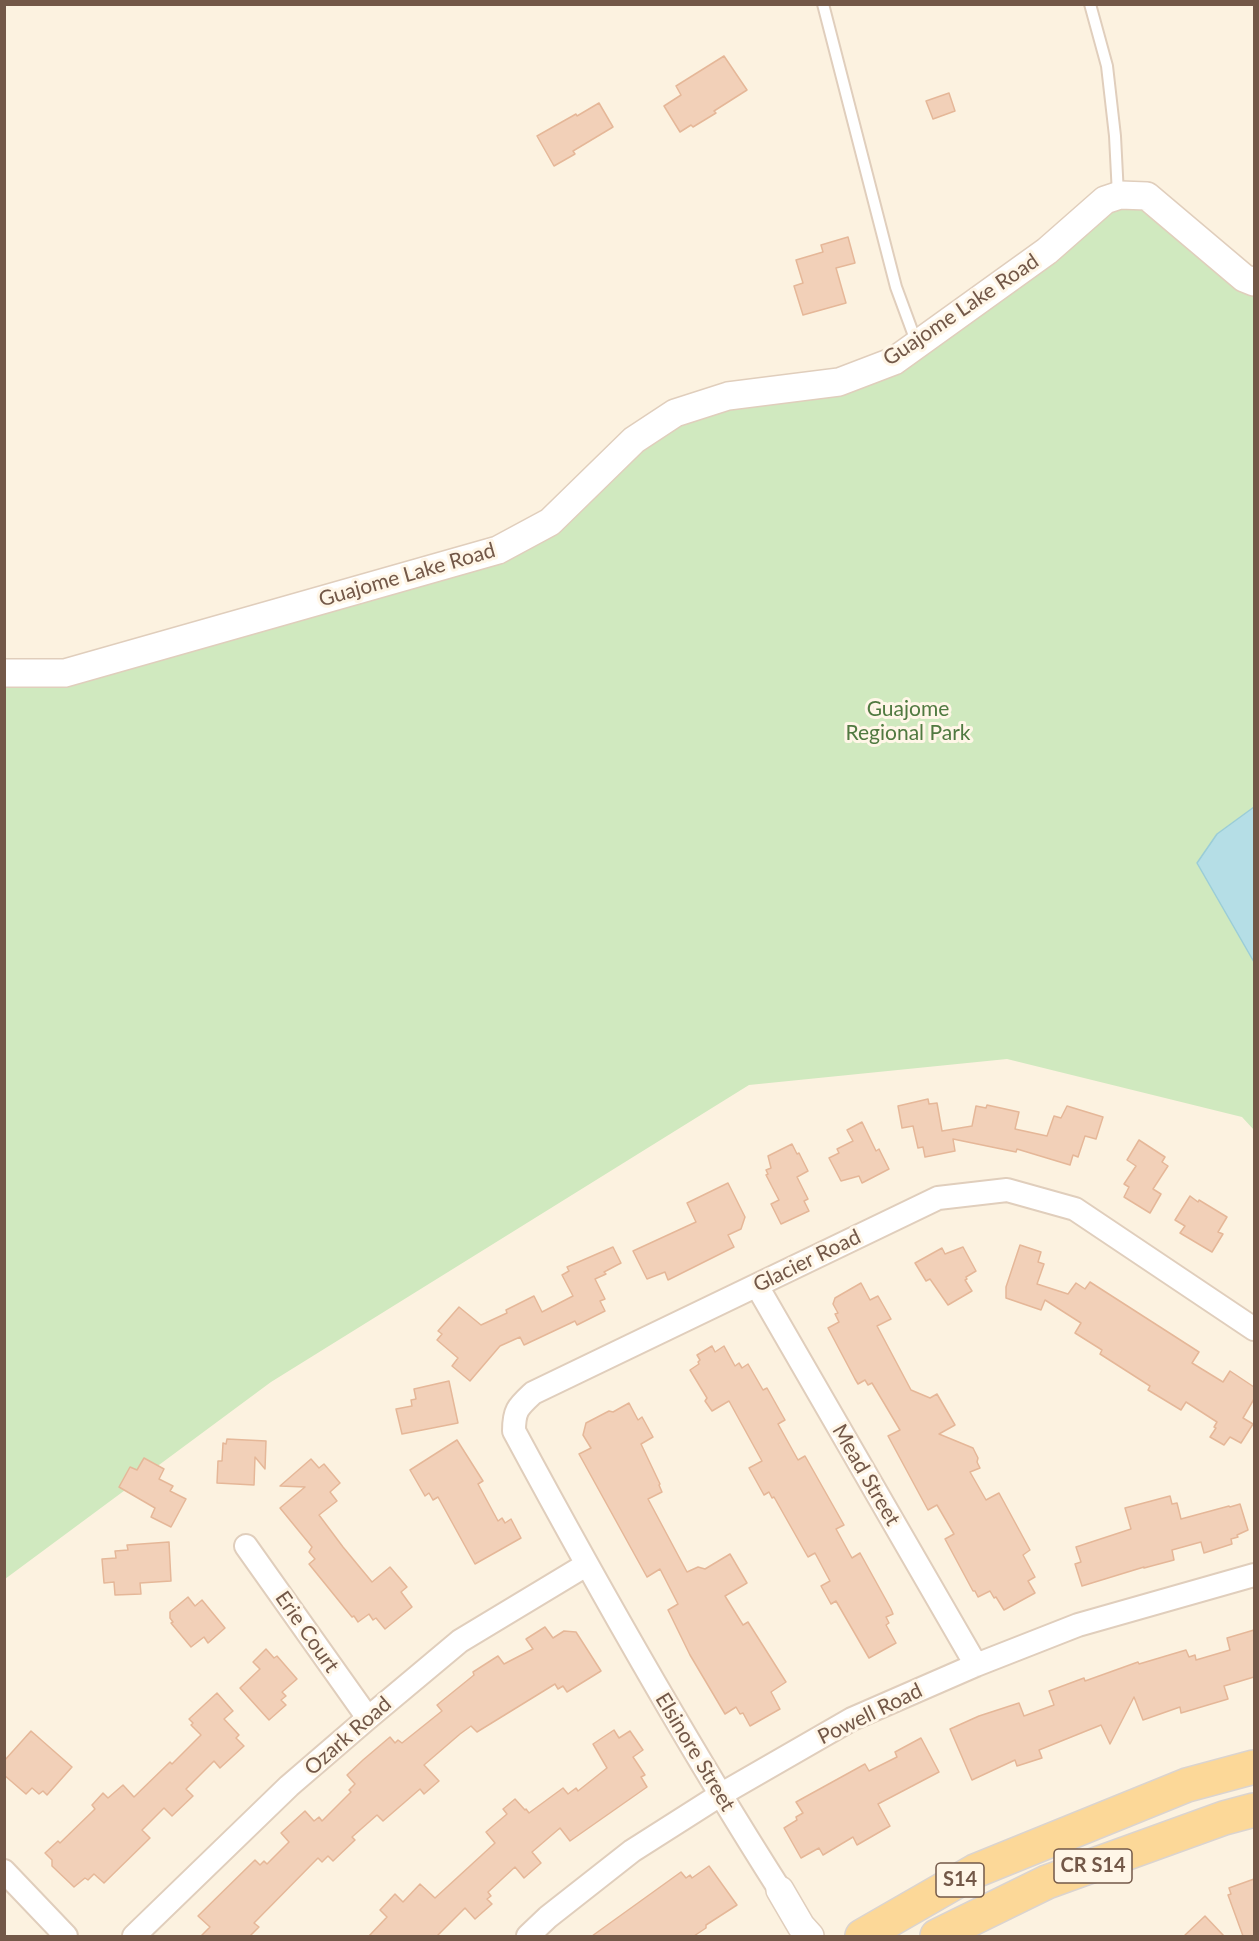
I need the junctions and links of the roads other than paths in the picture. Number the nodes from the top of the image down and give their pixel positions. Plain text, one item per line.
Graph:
1 (824, 4) edge
2 (1090, 4) edge
3 (1118, 195) junction
4 (1254, 282) edge
5 (917, 344) junction
6 (4, 673) edge
7 (757, 1286) junction
8 (1254, 1329) edge
9 (246, 1546) dead end
10 (586, 1565) junction
11 (1254, 1575) edge
12 (976, 1665) junction
13 (368, 1718) junction
14 (1254, 1767) edge
15 (720, 1796) junction
16 (1254, 1810) edge
17 (4, 1871) edge
18 (780, 1890) joint
19 (66, 1936) edge
20 (134, 1936) edge
21 (528, 1936) edge
22 (810, 1936) edge
23 (862, 1936) edge
24 (937, 1936) edge

1 - 5 lane
2 - 3 lane
3 - 4 street
3 - 5 street, Guajome Lake Road
5 - 6 street, Guajome Lake Road
7 - 8 street, Glacier Road
7 - 10 street, Glacier Road
7 - 12 street, Mead Street
9 - 13 street, Erie Court
10 - 13 street, Ozark Road
10 - 15 street, Elsinore Street
11 - 12 street, Powell Road
12 - 15 street, Powell Road
13 - 20 street, Ozark Road
14 - 23 main road, S14
15 - 18 street, Elsinore Street
15 - 21 street, Powell Road
16 - 24 main road, CR S14
17 - 19 street
18 - 22 street, Elsinore Street

